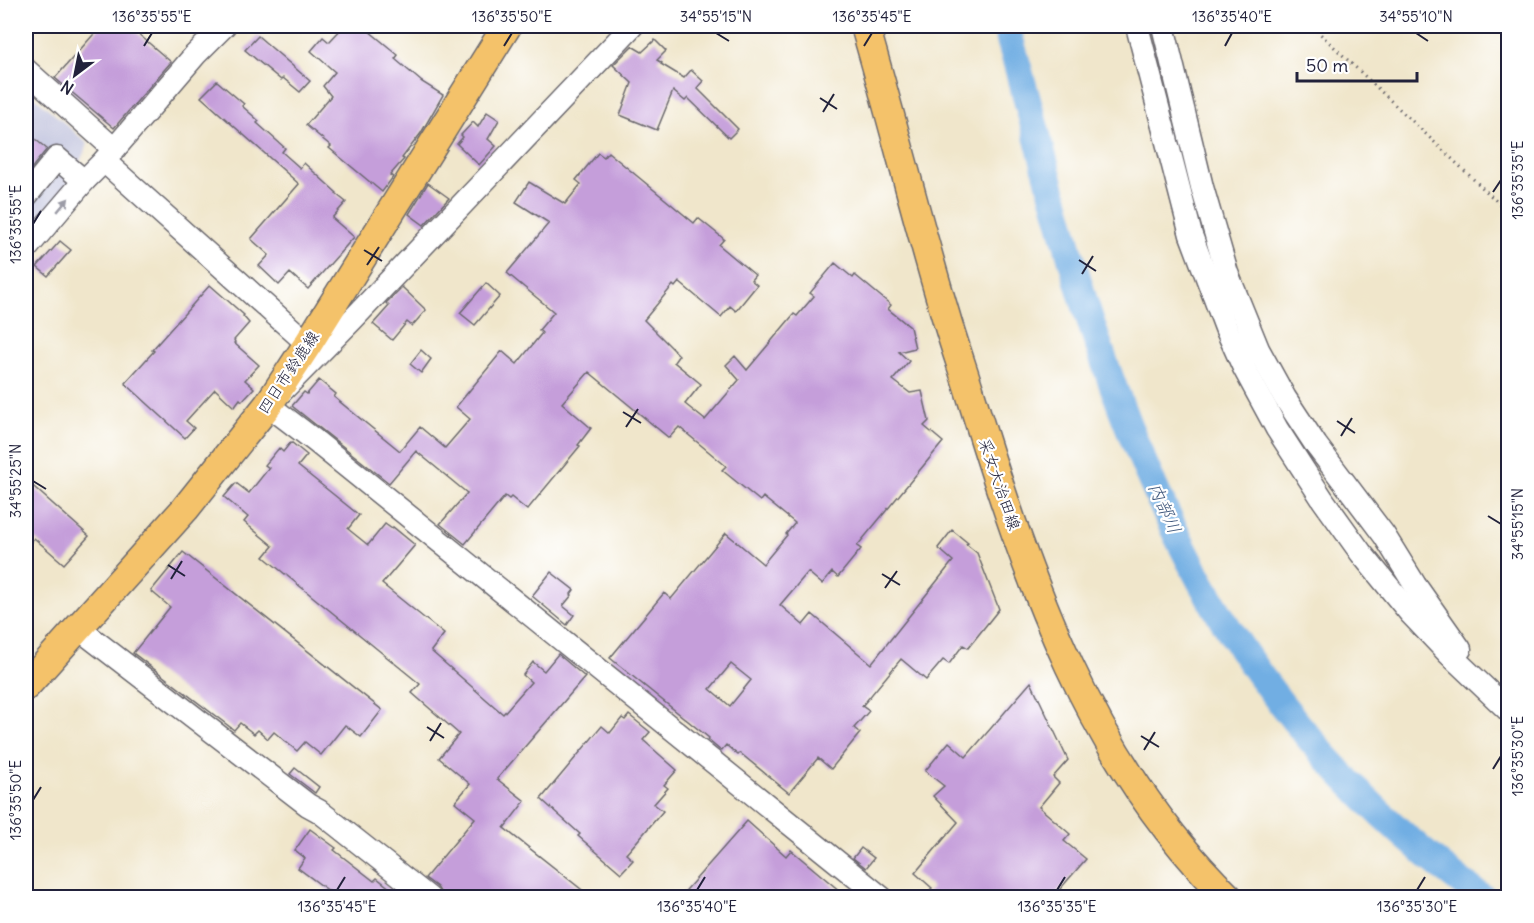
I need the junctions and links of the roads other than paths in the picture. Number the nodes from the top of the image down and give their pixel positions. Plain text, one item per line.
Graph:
1 (224, 26) edge
2 (507, 26) edge
3 (632, 26) edge
4 (865, 26) edge
5 (1137, 26) edge
6 (1163, 26) edge
7 (26, 70) edge
8 (109, 155) junction
9 (84, 181) junction
10 (26, 196) edge
11 (26, 249) edge
12 (308, 344) junction
13 (268, 405) junction
14 (78, 628) junction
15 (26, 686) edge
16 (1502, 704) edge
17 (429, 897) edge
18 (882, 897) edge
19 (1229, 897) edge

1 - 8 street
2 - 12 main road, 四日市鈴鹿線
3 - 13 street
4 - 19 main road, 采女大治田線
5 - 16 street
6 - 16 street
7 - 8 street
8 - 9 street
8 - 12 street
9 - 10 street
11 -> 9 street
12 - 13 main road, 四日市鈴鹿線
13 - 14 main road, 四日市鈴鹿線
13 - 18 street
14 - 15 main road, 四日市鈴鹿線
14 - 17 street

